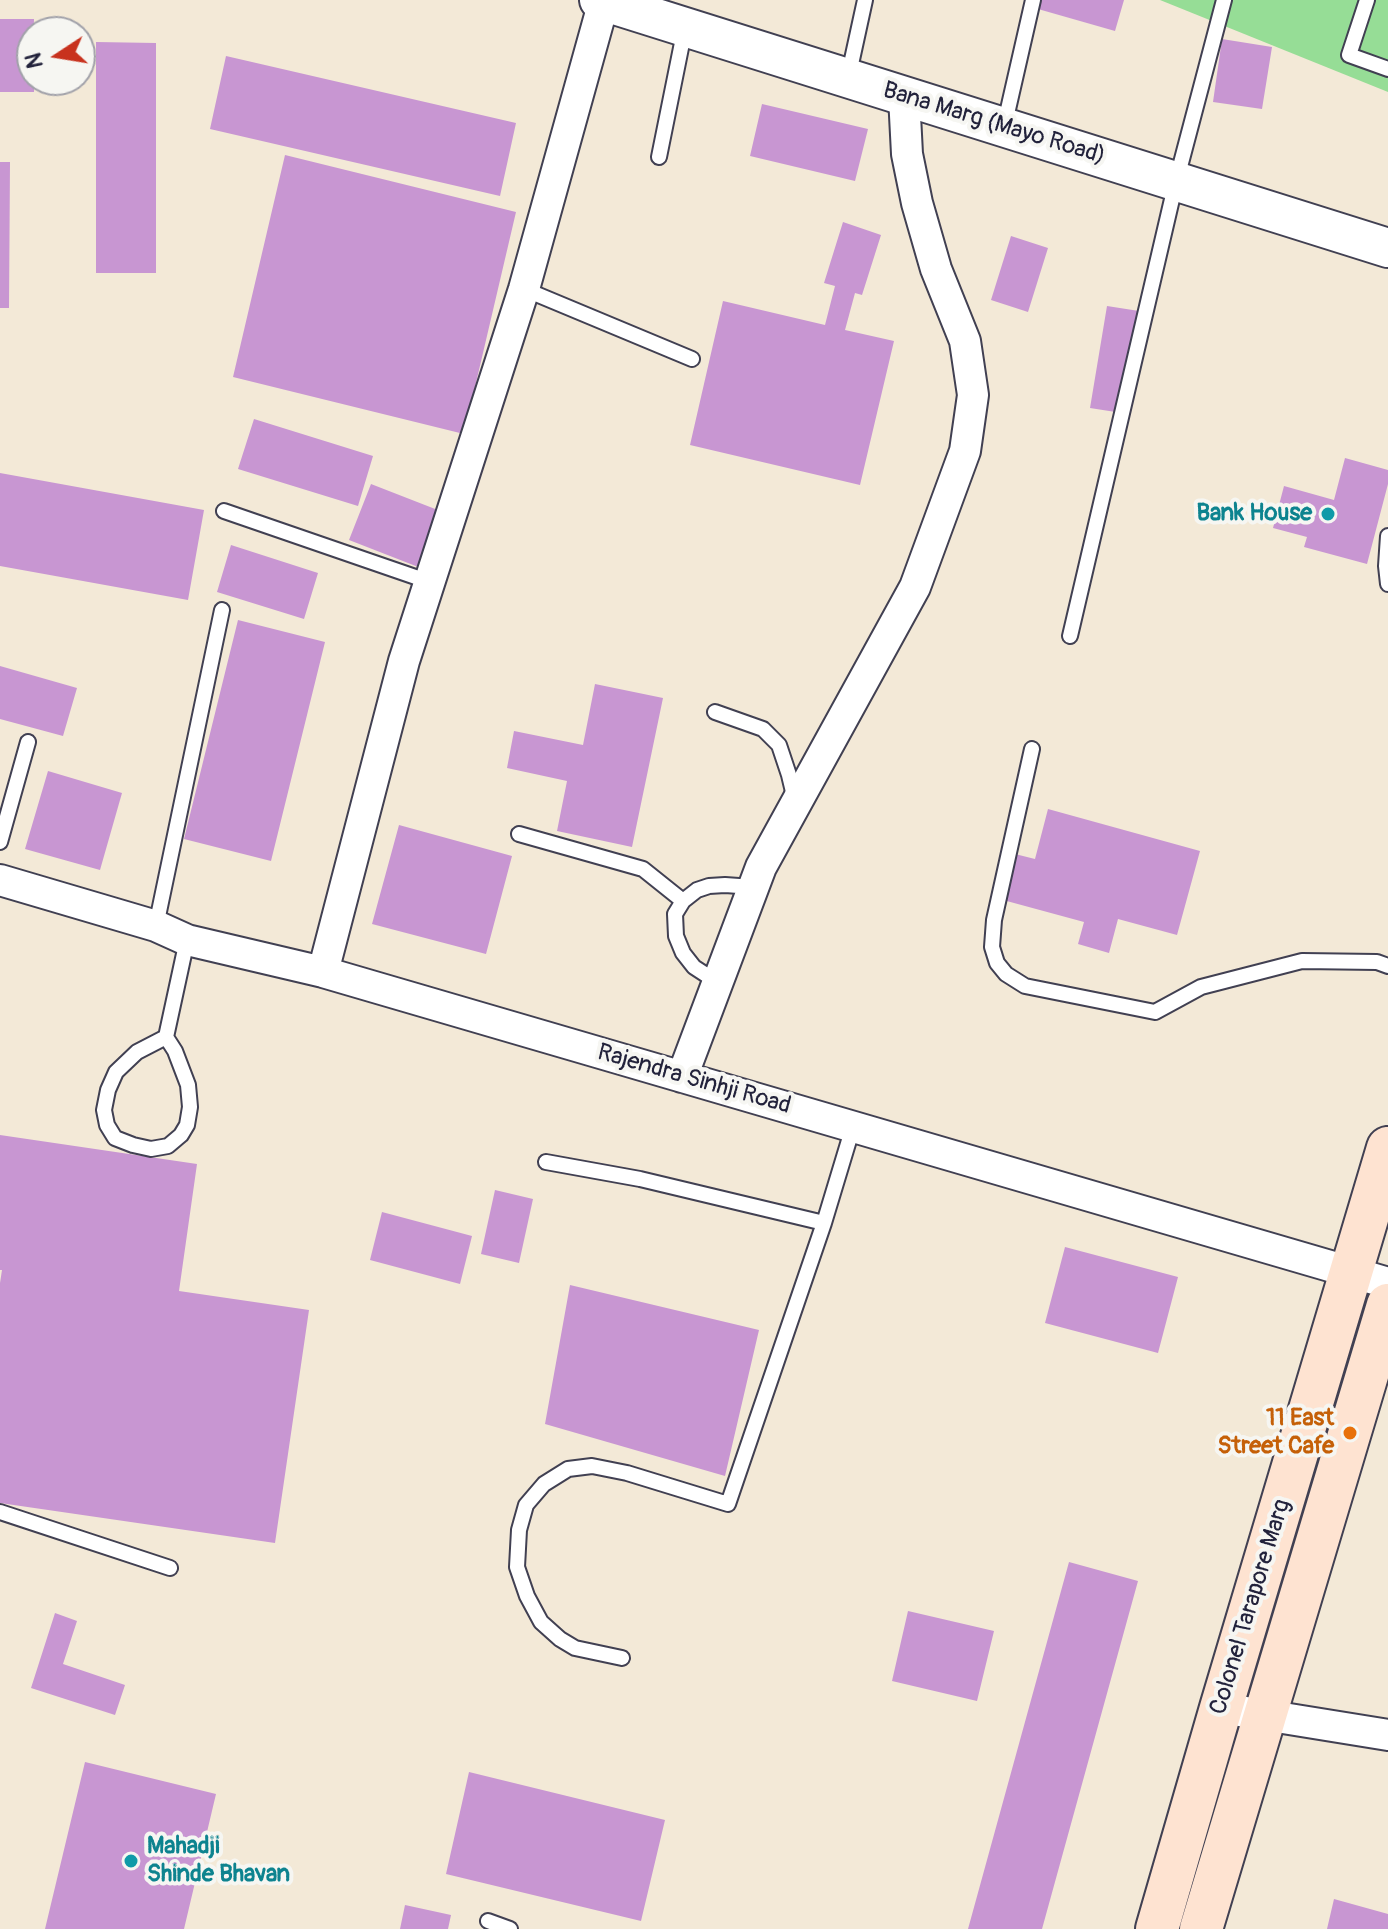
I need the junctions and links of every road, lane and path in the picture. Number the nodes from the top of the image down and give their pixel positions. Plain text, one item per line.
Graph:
1 (865, 0) edge
2 (1033, 0) edge
3 (1224, 0) edge
4 (1367, 0) edge
5 (602, 1) edge
6 (685, 27) junction
7 (1388, 69) edge
8 (848, 78) junction
9 (904, 96) junction
10 (1004, 127) junction
11 (659, 157) dead end
12 (1176, 182) junction
13 (1388, 248) edge
14 (524, 289) junction
15 (692, 359) dead end
16 (224, 511) dead end
17 (1388, 536) edge
18 (430, 582) junction
19 (1388, 584) edge
20 (222, 610) dead end
21 (1070, 636) dead end
22 (715, 712) dead end
23 (28, 742) dead end
24 (1032, 749) dead end
25 (796, 805) junction
26 (519, 834) dead end
27 (0, 842) edge
28 (0, 880) edge
29 (753, 887) junction
30 (683, 901) junction
31 (156, 926) junction
32 (187, 940) junction
33 (1388, 966) edge
34 (323, 972) junction
35 (717, 982) junction
36 (166, 1037) junction
37 (682, 1077) junction
38 (853, 1127) junction
39 (1388, 1148) edge
40 (546, 1162) dead end
41 (824, 1223) junction
42 (1369, 1277) edge
43 (1388, 1305) edge
44 (0, 1512) edge
45 (170, 1568) dead end
46 (622, 1658) dead end
47 (1221, 1708) junction
48 (1265, 1715) junction
49 (1388, 1735) edge
50 (488, 1921) dead end
51 (510, 1929) edge
52 (1157, 1929) edge
53 (1201, 1929) edge

1 - 8 lane
2 - 10 lane
3 - 12 lane
4 - 7 lane
5 - 6 street, Bana Marg (Mayo Road)
5 - 14 street
6 - 8 street, Bana Marg (Mayo Road)
6 - 11 lane
8 - 9 street, Bana Marg (Mayo Road)
9 - 10 street, Bana Marg (Mayo Road)
9 - 25 street
10 - 12 street, Bana Marg (Mayo Road)
12 - 13 street, Bana Marg (Mayo Road)
12 - 21 lane
14 - 15 lane
14 - 18 street
16 - 18 lane
17 - 19 lane
18 - 34 street
20 - 31 lane
22 - 25 lane
23 - 27 lane
24 - 33 lane
25 - 29 street
26 - 30 lane
28 - 31 street, Rajendra Sinhji Road
29 - 30 lane
29 - 35 street
30 - 35 lane
31 - 32 street, Rajendra Sinhji Road
32 - 34 street, Rajendra Sinhji Road
32 - 36 lane
34 - 37 street, Rajendra Sinhji Road
35 - 37 street
36 - 36 lane
37 - 38 street, Rajendra Sinhji Road
38 - 41 lane
38 - 42 street, Rajendra Sinhji Road
39 - 42 main road, Colonel Tarapore Marg
40 - 41 lane
41 - 46 lane
42 - 47 main road, Colonel Tarapore Marg
43 - 48 main road, Colonel Tarapore Marg
44 - 45 lane
47 - 48 street
47 - 52 main road, Colonel Tarapore Marg
48 - 49 street
48 - 53 main road, Colonel Tarapore Marg
50 - 51 lane

